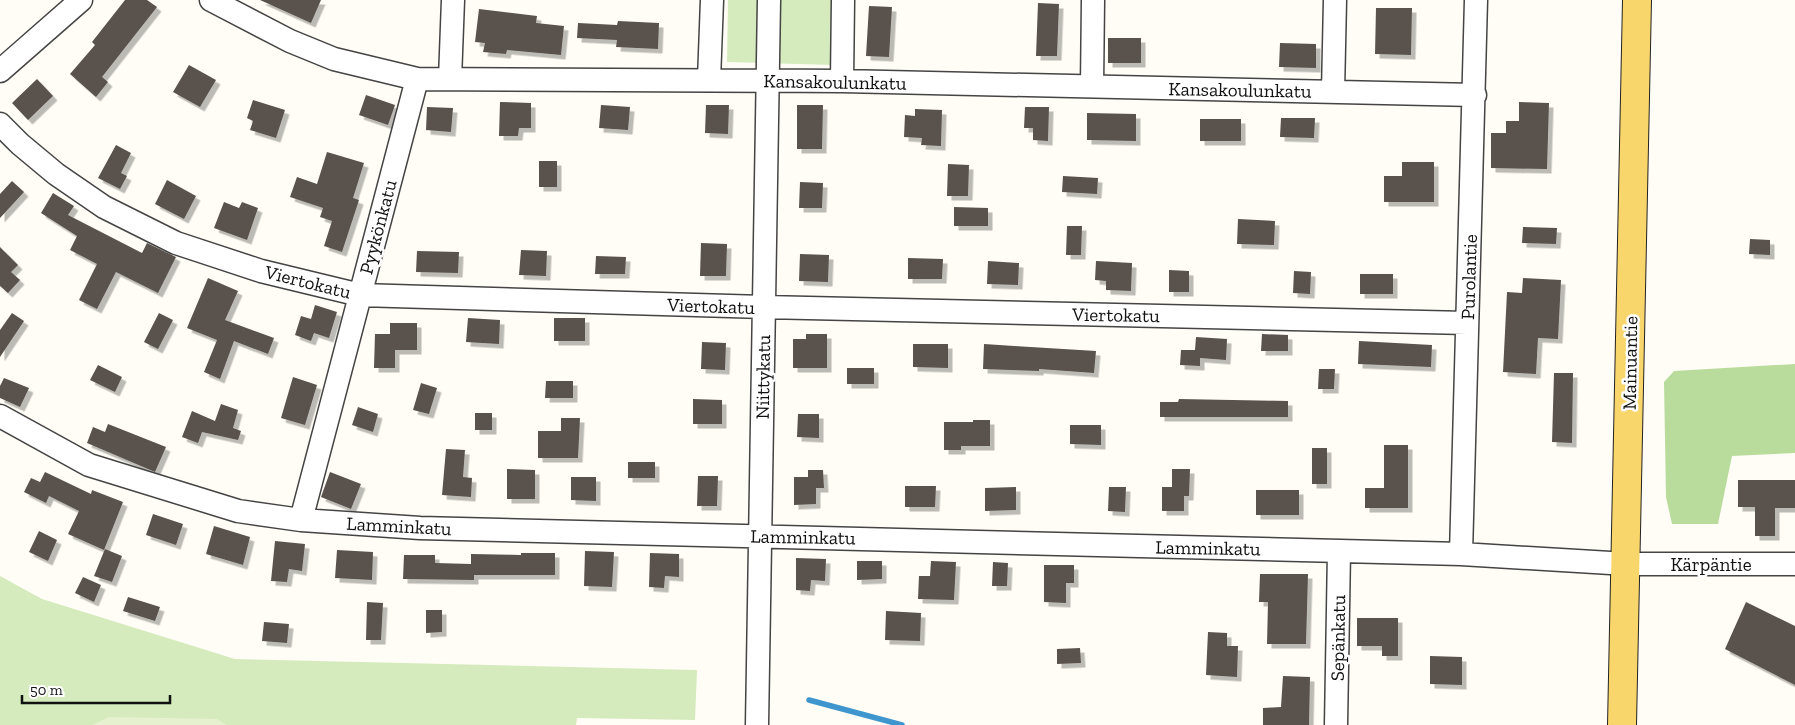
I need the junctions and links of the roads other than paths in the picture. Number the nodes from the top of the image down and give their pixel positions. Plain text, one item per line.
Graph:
1 (81, 0) edge
2 (211, 0) edge
3 (453, 0) edge
4 (712, 0) edge
5 (769, 0) edge
6 (843, 0) edge
7 (1093, 0) edge
8 (1335, 0) edge
9 (1476, 0) edge
10 (1637, 0) edge
11 (0, 71) edge
12 (417, 79) junction
13 (450, 79) junction
14 (709, 80) junction
15 (768, 81) junction
16 (842, 81) junction
17 (1092, 86) junction
18 (1333, 92) junction
19 (1476, 95) junction
20 (0, 124) edge
21 (360, 295) junction
22 (764, 307) junction
23 (1467, 322) junction
24 (0, 416) edge
25 (301, 520) junction
26 (760, 536) junction
27 (1339, 551) junction
28 (1461, 554) junction
29 (1627, 564) junction
30 (1795, 564) edge
31 (757, 725) edge
32 (1336, 725) edge
33 (1622, 725) edge

1 - 11 street
2 - 12 street, Kansakoulunkatu
3 - 13 street
4 - 14 street
5 - 15 street, Niittykatu
6 - 16 street
7 - 17 street
8 - 18 street
9 - 19 street, Purolantie
10 - 29 main road, Mainuantie
12 - 13 street, Kansakoulunkatu
12 - 21 street, Pyykönkatu
13 - 14 street, Kansakoulunkatu
14 - 15 street, Kansakoulunkatu
15 - 16 street, Kansakoulunkatu
15 - 22 street, Niittykatu
16 - 17 street, Kansakoulunkatu
17 - 18 street, Kansakoulunkatu
18 - 19 street, Kansakoulunkatu
19 - 23 street, Purolantie
20 - 21 street, Viertokatu
21 - 22 street, Viertokatu
21 - 25 street, Pyykönkatu
22 - 23 street, Viertokatu
22 - 26 street, Niittykatu
23 - 28 street, Purolantie
24 - 25 street, Lamminkatu
25 - 26 street, Lamminkatu
26 - 27 street, Lamminkatu
26 - 31 street, Niittykatu
27 - 28 street, Lamminkatu
27 - 32 street, Sepänkatu
28 - 29 street, Lamminkatu
29 - 30 street, Kärpäntie
29 - 33 main road, Mainuantie

